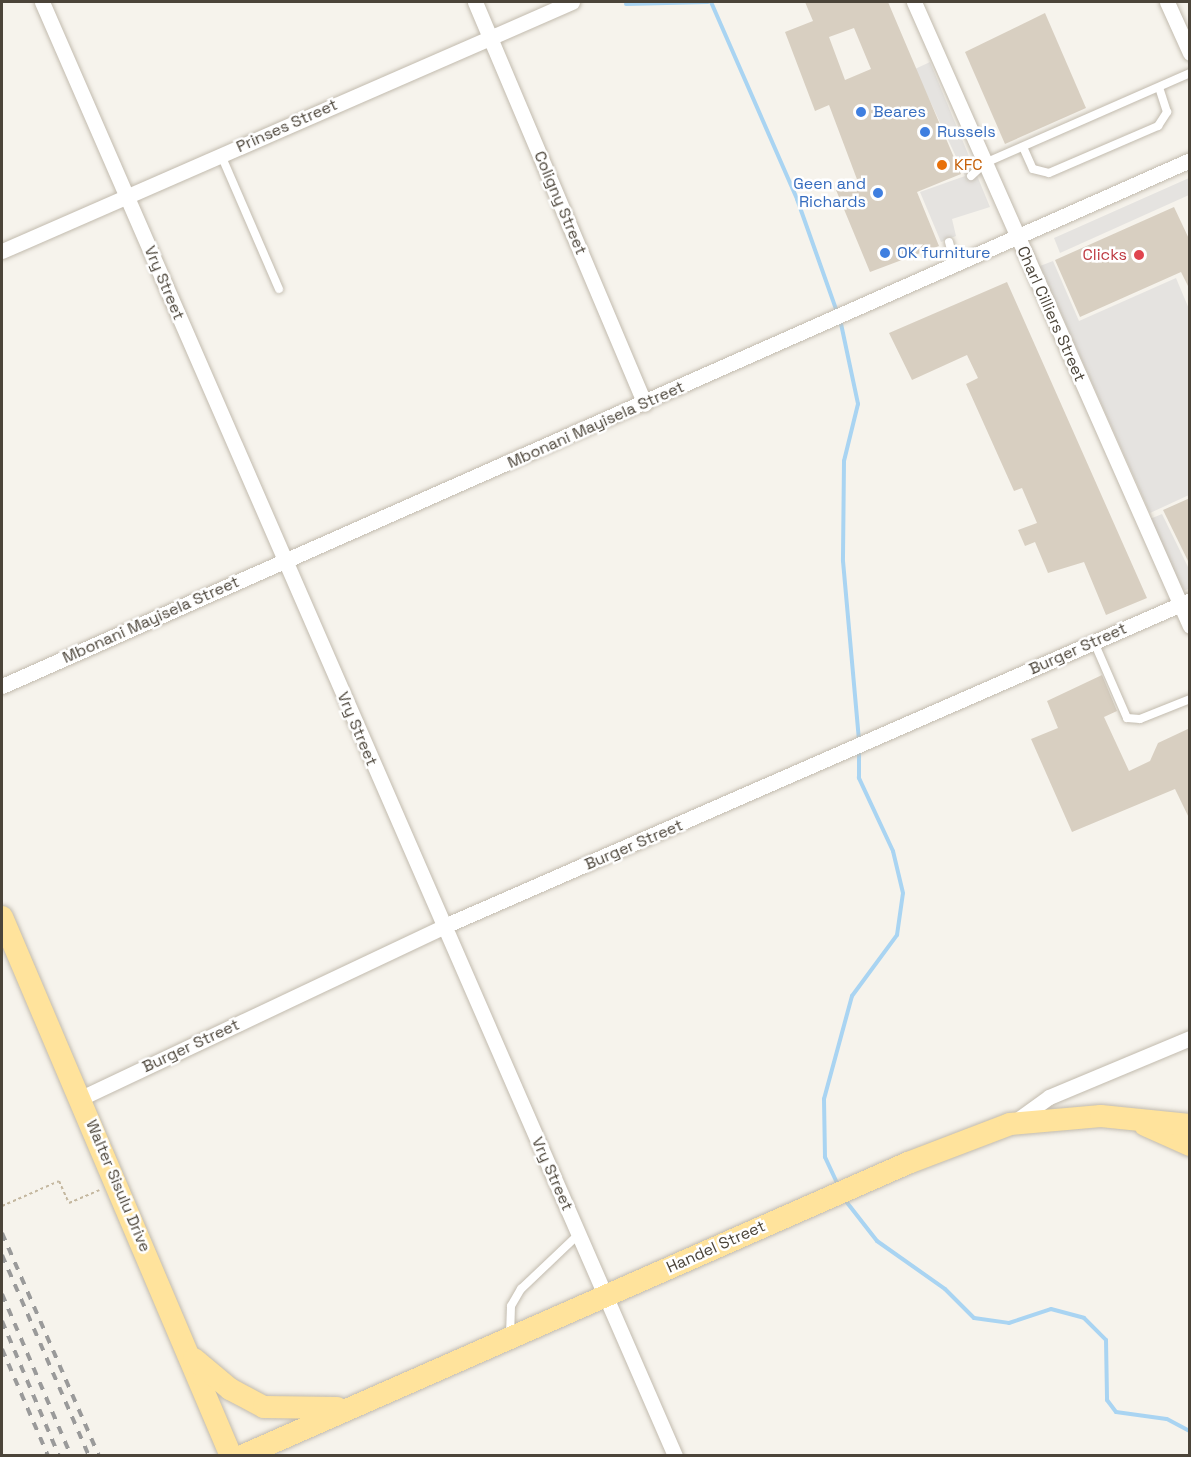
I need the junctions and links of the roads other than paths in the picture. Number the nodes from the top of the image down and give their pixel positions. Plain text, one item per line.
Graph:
1 (42, 2) edge
2 (475, 2) edge
3 (572, 2) edge
4 (914, 2) edge
5 (1167, 2) edge
6 (491, 37) junction
7 (1190, 53) edge
8 (1190, 73) edge
9 (1159, 87) junction
10 (1023, 147) junction
11 (221, 155) junction
12 (1190, 160) edge
13 (985, 163) junction
14 (971, 176) dead end
15 (127, 196) junction
16 (1016, 236) junction
17 (949, 242) dead end
18 (2, 251) edge
19 (954, 264) junction
20 (279, 289) dead end
21 (645, 404) junction
22 (285, 562) junction
23 (1185, 602) edge
24 (1190, 626) edge
25 (1094, 642) junction
26 (2, 686) edge
27 (1190, 699) edge
28 (2, 917) edge
29 (442, 927) junction
30 (1190, 1038) edge
31 (81, 1098) junction
32 (1130, 1118) junction
33 (1010, 1124) junction
34 (1190, 1125) edge
35 (1190, 1145) edge
36 (579, 1234) junction
37 (606, 1295) junction
38 (510, 1339) junction
39 (188, 1354) junction
40 (373, 1402) junction
41 (231, 1455) edge
42 (242, 1455) edge
43 (675, 1455) edge

1 - 15 street, Vry Street
2 - 6 street, Coligny Street
3 - 6 street, Prinses Street
4 - 13 street, Charl Cilliers Street
5 - 7 street
6 - 11 street, Prinses Street
6 - 21 street, Coligny Street
8 - 9 lane
9 - 10 lane
9 - 10 lane
10 - 13 lane
11 - 15 street, Prinses Street
11 - 20 lane
12 - 16 street, Mbonani Mayisela Street
13 - 14 lane
13 - 16 street, Charl Cilliers Street
15 - 18 street, Prinses Street
15 - 22 street, Vry Street
16 - 19 street, Mbonani Mayisela Street
16 - 23 street, Charl Cilliers Street
17 - 19 lane
19 - 21 street, Mbonani Mayisela Street
21 - 22 street, Mbonani Mayisela Street
22 - 26 street, Mbonani Mayisela Street
22 - 29 street, Vry Street
23 - 24 street, Charl Cilliers Street
23 - 25 street, Burger Street
25 - 27 lane
25 - 29 street, Burger Street
28 - 31 main road, Walter Sisulu Drive
29 - 31 street, Burger Street
29 - 36 street, Vry Street
30 - 33 street, Handel Street
31 - 39 main road, Walter Sisulu Drive
32 - 33 main road
32 - 34 main road
32 - 35 main road
33 - 37 main road, Handel Street
36 - 37 street, Vry Street
36 - 38 lane
37 - 38 main road, Handel Street
37 - 43 street, Vry Street
38 - 40 main road, Handel Street
39 - 40 main road
39 - 41 main road, Walter Sisulu Drive
40 - 42 main road, Handel Street

